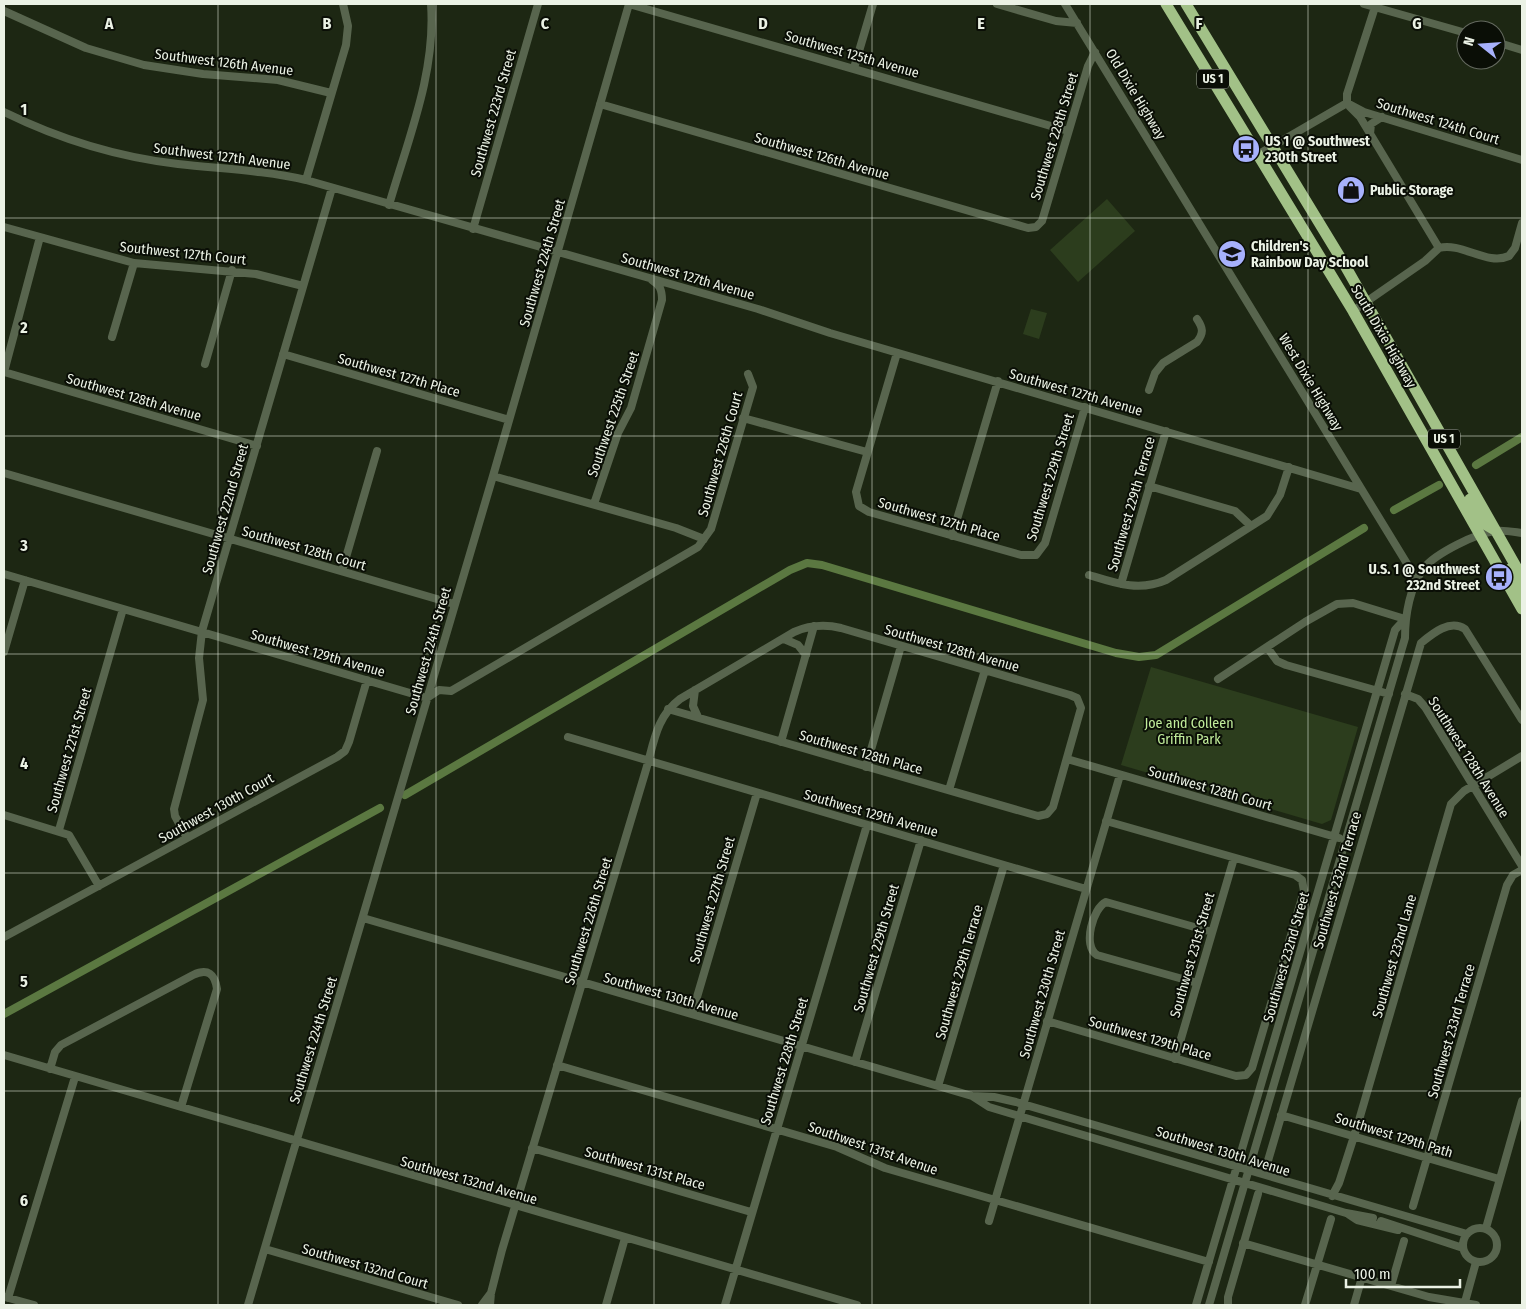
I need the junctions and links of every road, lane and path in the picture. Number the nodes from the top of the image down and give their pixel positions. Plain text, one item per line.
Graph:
1 (343, 4) edge
2 (430, 4) edge
3 (538, 4) edge
4 (629, 4) edge
5 (873, 4) edge
6 (997, 4) edge
7 (1065, 4) edge
8 (1166, 4) edge
9 (1176, 4) edge
10 (1186, 4) edge
11 (1364, 4) edge
12 (1376, 6) edge
13 (4, 11) edge
14 (1077, 23) junction
15 (1456, 30) edge
16 (1207, 38) junction
17 (1506, 45) edge
18 (1522, 50) edge
19 (1095, 52) junction
20 (854, 68) junction
21 (331, 93) junction
22 (1347, 103) junction
23 (600, 104) junction
24 (4, 112) edge
25 (1382, 117) junction
26 (1068, 131) junction
27 (1370, 134) junction
28 (1273, 146) junction
29 (1259, 154) junction
30 (1522, 160) edge
31 (306, 180) junction
32 (332, 188) junction
33 (1184, 198) joint
34 (389, 205) junction
35 (1522, 223) edge
36 (4, 227) edge
37 (1036, 227) joint
38 (473, 229) junction
39 (40, 237) junction
40 (1439, 248) junction
41 (558, 253) junction
42 (134, 263) junction
43 (232, 270) junction
44 (649, 278) junction
45 (303, 286) junction
46 (1366, 301) junction
47 (1353, 311) junction
48 (1197, 319) dead end
49 (112, 337) dead end
50 (897, 352) junction
51 (283, 354) junction
52 (205, 364) dead end
53 (4, 372) edge
54 (748, 374) dead end
55 (998, 382) junction
56 (1149, 390) dead end
57 (1085, 407) junction
58 (744, 418) junction
59 (509, 420) junction
60 (1166, 431) junction
61 (1421, 431) junction
62 (256, 446) junction
63 (377, 451) dead end
64 (867, 452) junction
65 (1289, 467) junction
66 (4, 473) edge
67 (493, 476) junction
68 (1149, 486) junction
69 (1362, 489) junction
70 (594, 504) junction
71 (1251, 526) junction
72 (1496, 530) junction
73 (1522, 533) edge
74 (1480, 535) junction
75 (952, 536) junction
76 (230, 539) junction
77 (704, 539) junction
78 (1038, 554) joint
79 (342, 571) junction
80 (4, 574) edge
81 (1088, 575) dead end
82 (1522, 577) edge
83 (25, 580) junction
84 (1417, 580) junction
85 (1121, 584) junction
86 (1522, 592) edge
87 (454, 604) junction
88 (123, 609) junction
89 (1522, 609) edge
90 (1405, 619) junction
91 (814, 626) junction
92 (202, 631) junction
93 (784, 639) junction
94 (901, 646) junction
95 (1267, 648) junction
96 (4, 652) edge
97 (806, 655) junction
98 (984, 670) junction
99 (1218, 678) dead end
100 (367, 680) junction
101 (695, 690) junction
102 (1377, 691) junction
103 (1388, 694) junction
104 (1405, 694) junction
105 (427, 698) junction
106 (668, 709) junction
107 (698, 717) junction
108 (1522, 720) edge
109 (568, 737) dead end
110 (781, 742) junction
111 (1522, 756) edge
112 (1067, 759) junction
113 (649, 760) junction
114 (866, 767) junction
115 (1120, 775) junction
116 (1473, 786) junction
117 (949, 790) junction
118 (757, 793) junction
119 (4, 815) edge
120 (1106, 821) junction
121 (867, 825) junction
122 (59, 830) junction
123 (1334, 837) junction
124 (187, 838) junction
125 (921, 840) junction
126 (1346, 840) junction
127 (1234, 858) junction
128 (1004, 865) junction
129 (1522, 868) edge
130 (99, 886) junction
131 (1086, 889) junction
132 (363, 918) junction
133 (1212, 932) junction
134 (4, 937) edge
135 (581, 983) junction
136 (1197, 983) junction
137 (692, 1014) junction
138 (1047, 1021) junction
139 (801, 1046) junction
140 (4, 1055) edge
141 (1175, 1058) junction
142 (855, 1062) junction
143 (557, 1065) junction
144 (50, 1069) junction
145 (75, 1077) junction
146 (938, 1086) junction
147 (972, 1096) junction
148 (1023, 1104) junction
149 (1522, 1104) edge
150 (181, 1107) junction
151 (1281, 1114) junction
152 (1019, 1116) junction
153 (777, 1130) junction
154 (1354, 1136) junction
155 (297, 1140) junction
156 (532, 1148) junction
157 (1427, 1158) junction
158 (1266, 1164) dead end
159 (1237, 1168) junction
160 (1248, 1171) junction
161 (1234, 1179) junction
162 (1499, 1179) junction
163 (1245, 1183) junction
164 (1258, 1194) dead end
165 (1332, 1196) junction
166 (995, 1200) junction
167 (515, 1206) junction
168 (1413, 1206) dead end
169 (751, 1212) junction
170 (1390, 1212) junction
171 (1346, 1213) junction
172 (1331, 1219) dead end
173 (989, 1221) dead end
174 (1380, 1221) junction
175 (1486, 1228) junction
176 (1411, 1231) junction
177 (1467, 1234) junction
178 (625, 1238) junction
179 (1404, 1241) dead end
180 (1243, 1243) junction
181 (1463, 1248) junction
182 (265, 1249) junction
183 (1209, 1262) junction
184 (1476, 1262) junction
185 (1317, 1264) junction
186 (735, 1270) junction
187 (1362, 1278) junction
188 (1391, 1286) junction
189 (491, 1292) junction
190 (6, 1297) edge
191 (1465, 1302) junction
192 (845, 1304) edge
193 (34, 1305) edge
194 (248, 1305) edge
195 (458, 1305) edge
196 (482, 1305) edge
197 (490, 1305) edge
198 (606, 1305) edge
199 (725, 1305) edge
200 (858, 1305) edge
201 (1196, 1305) edge
202 (1209, 1305) edge
203 (1228, 1305) edge
204 (1305, 1305) edge
205 (1354, 1305) edge
206 (1476, 1305) edge

1 - 21 street
2 - 34 street
3 - 38 street, Southwest 223rd Street
4 - 20 street, Southwest 125th Avenue
4 - 23 street, Southwest 224th Street
5 - 20 street
6 - 14 street
7 - 14 street, Old Dixie Highway
8 - 29 highway, South Dixie Highway / US 1
9 - 16 highway
10 - 16 highway, South Dixie Highway / US 1
11 - 12 street
12 - 15 street
12 - 22 street
13 - 21 street, Southwest 126th Avenue
14 - 19 street, Old Dixie Highway
16 - 28 highway, South Dixie Highway / US 1
17 - 18 street
19 - 26 street, Southwest 228th Street
19 - 33 street, Old Dixie Highway
20 - 26 street, Southwest 125th Avenue
21 - 31 street
22 - 25 street, Southwest 124th Court
22 - 27 street
22 - 28 street
23 - 37 street, Southwest 126th Avenue
23 - 41 street, Southwest 224th Street
24 - 31 street, Southwest 127th Avenue
25 - 27 street
25 - 30 street, Southwest 124th Court
26 - 37 street, Southwest 228th Street
27 - 40 street
28 - 29 street
28 - 46 highway, South Dixie Highway / US 1
29 - 47 highway, South Dixie Highway / US 1
31 - 32 street, Southwest 127th Avenue
32 - 34 street, Southwest 127th Avenue
32 - 45 street, Southwest 222nd Street
33 - 69 street, West Dixie Highway
34 - 38 street, Southwest 127th Avenue
35 - 40 street
36 - 39 street, Southwest 127th Court
38 - 41 street, Southwest 127th Avenue
39 - 42 street, Southwest 127th Court
39 - 53 street
40 - 46 street
41 - 44 street, Southwest 127th Avenue
41 - 59 street, Southwest 224th Street
42 - 43 street, Southwest 127th Court
42 - 49 street
43 - 45 street, Southwest 127th Court
43 - 52 street
44 - 50 street, Southwest 127th Avenue
44 - 70 street, Southwest 225th Street
45 - 51 street, Southwest 222nd Street
46 - 47 street
46 - 72 highway, South Dixie Highway / US 1
47 - 61 highway, South Dixie Highway / US 1
48 - 56 street
50 - 55 street, Southwest 127th Avenue
50 - 64 street
51 - 59 street, Southwest 127th Place
51 - 62 street, Southwest 222nd Street
53 - 62 street, Southwest 128th Avenue
54 - 58 street, Southwest 226th Court
55 - 57 street, Southwest 127th Avenue
55 - 75 street
57 - 60 street, Southwest 127th Avenue
57 - 78 street, Southwest 229th Street
58 - 64 street
58 - 77 street, Southwest 226th Court
59 - 67 street, Southwest 224th Street
60 - 65 street, Southwest 127th Avenue
60 - 68 street, Southwest 229th Terrace
61 - 72 highway
61 - 74 highway, South Dixie Highway / US 1
62 - 76 street, Southwest 222nd Street
63 - 79 street
64 - 75 street, Southwest 127th Place
65 - 69 street, Southwest 127th Avenue
65 - 71 street
66 - 76 street, Southwest 128th Court
67 - 70 street
67 - 87 street, Southwest 224th Street
68 - 71 street
68 - 85 street, Southwest 229th Terrace
69 - 84 street, West Dixie Highway
70 - 77 street
71 - 85 street
72 - 73 street
72 - 74 street
72 - 82 highway, South Dixie Highway / US 1
74 - 84 street, Southwest 232nd Street
74 - 86 highway
74 - 89 highway, South Dixie Highway / US 1
75 - 78 street, Southwest 127th Place
76 - 79 street, Southwest 128th Court
76 - 92 street, Southwest 222nd Street
77 - 105 street
79 - 87 street, Southwest 128th Court
80 - 83 street
81 - 85 street
83 - 88 street
83 - 96 street
84 - 90 street, Southwest 232nd Street
87 - 105 street, Southwest 224th Street
88 - 92 street
88 - 122 street, Southwest 221st Street
90 - 95 street
90 - 102 street, Southwest 232nd Street
90 - 103 street, Southwest 232nd Street
91 - 93 street, Southwest 226th Street
91 - 94 street, Southwest 128th Avenue
91 - 97 street
92 - 100 street, Southwest 129th Avenue
92 - 124 street, Southwest 222nd Street
93 - 97 street
93 - 101 street, Southwest 226th Street
94 - 98 street, Southwest 128th Avenue
94 - 114 street
95 - 99 street
95 - 102 street
97 - 110 street
98 - 112 street, Southwest 128th Avenue
98 - 117 street
100 - 105 street, Southwest 129th Avenue
100 - 124 street, Southwest 130th Court
101 - 106 street, Southwest 226th Street
101 - 107 street
102 - 103 street
102 - 123 street, Southwest 232nd Street
103 - 126 street, Southwest 232nd Street
104 - 108 street, Southwest 232nd Terrace
104 - 116 street, Southwest 128th Avenue
104 - 151 street, Southwest 232nd Terrace
105 - 132 street, Southwest 224th Street
106 - 107 street, Southwest 128th Place
106 - 113 street, Southwest 226th Street
107 - 110 street, Southwest 128th Place
109 - 113 street, Southwest 129th Avenue
110 - 114 street, Southwest 128th Place
111 - 116 street, Southwest 232nd Lane
112 - 115 street, Southwest 128th Court
112 - 117 street, Southwest 128th Place
113 - 118 street, Southwest 129th Avenue
113 - 135 street, Southwest 226th Street
114 - 117 street, Southwest 128th Place
115 - 120 street, Southwest 230th Street
115 - 123 street, Southwest 128th Court
116 - 129 street, Southwest 128th Avenue
116 - 154 street, Southwest 232nd Lane
118 - 121 street, Southwest 129th Avenue
118 - 137 street, Southwest 227th Street
119 - 122 street
120 - 127 street
120 - 131 street, Southwest 230th Street
121 - 125 street, Southwest 129th Avenue
121 - 139 street, Southwest 228th Street
122 - 130 street, Southwest 221st Street
123 - 126 street, Southwest 128th Court
123 - 159 street, Southwest 232nd Street
124 - 130 street, Southwest 130th Court
125 - 128 street, Southwest 129th Avenue
125 - 142 street, Southwest 229th Street
126 - 160 street, Southwest 232nd Street
127 - 133 street, Southwest 231st Street
127 - 141 street, Southwest 129th Place
128 - 131 street, Southwest 129th Avenue
128 - 146 street, Southwest 229th Terrace
129 - 157 street, Southwest 233rd Terrace
130 - 134 street
131 - 138 street, Southwest 230th Street
132 - 135 street, Southwest 130th Avenue
132 - 155 street, Southwest 224th Street
133 - 136 street, Southwest 231st Street
133 - 136 street
135 - 137 street, Southwest 130th Avenue
135 - 143 street, Southwest 226th Street
136 - 141 street, Southwest 231st Street
137 - 139 street, Southwest 130th Avenue
138 - 141 street, Southwest 129th Place
138 - 148 street, Southwest 230th Street
139 - 142 street, Southwest 130th Avenue
139 - 153 street, Southwest 228th Street
140 - 144 street, Southwest 132nd Avenue
142 - 146 street, Southwest 130th Avenue
143 - 153 street, Southwest 131st Avenue
143 - 156 street, Southwest 226th Street
144 - 145 street, Southwest 132nd Avenue
144 - 150 street
145 - 150 street, Southwest 132nd Avenue
145 - 190 street
146 - 147 street, Southwest 130th Avenue
147 - 148 street, Southwest 130th Avenue
147 - 152 street, Southwest 130th Avenue
148 - 152 street, Southwest 230th Street
148 - 159 street, Southwest 130th Avenue
149 - 162 street
150 - 155 street, Southwest 132nd Avenue
151 - 154 street, Southwest 129th Path
151 - 158 street, Southwest 232nd Terrace
152 - 161 street, Southwest 130th Avenue
152 - 166 street, Southwest 230th Street
153 - 166 street, Southwest 131st Avenue
153 - 169 street, Southwest 228th Street
154 - 157 street, Southwest 129th Path
154 - 165 street, Southwest 232nd Lane
155 - 167 street, Southwest 132nd Avenue
155 - 182 street, Southwest 224th Street
156 - 167 street, Southwest 226th Street
156 - 169 street, Southwest 131st Place
157 - 162 street, Southwest 129th Path
157 - 168 street, Southwest 233rd Terrace
159 - 160 street, Southwest 130th Avenue
159 - 161 street, Southwest 232nd Street
160 - 163 street, Southwest 232nd Street
160 - 165 street, Southwest 130th Avenue
161 - 163 street, Southwest 130th Avenue
161 - 183 street, Southwest 232nd Street
162 - 175 street
163 - 171 street, Southwest 130th Avenue
163 - 202 street, Southwest 232nd Street
164 - 180 street
165 - 170 street, Southwest 130th Avenue
166 - 173 street, Southwest 230th Street
166 - 183 street, Southwest 131st Avenue
167 - 178 street, Southwest 132nd Avenue
167 - 189 street, Southwest 226th Street
169 - 186 street, Southwest 228th Street
170 - 174 street
170 - 177 street, Southwest 130th Avenue
171 - 174 street, Southwest 130th Avenue
171 - 176 street, Southwest 130th Avenue
172 - 185 street
174 - 176 street, Southwest 130th Avenue
175 - 177 street
175 - 184 street
176 - 181 street, Southwest 130th Avenue
177 - 181 street
178 - 186 street, Southwest 132nd Avenue
178 - 198 street
179 - 188 street
180 - 185 street
180 - 203 street
181 - 184 street
182 - 194 street, Southwest 224th Street
182 - 195 street, Southwest 132nd Court
183 - 201 street, Southwest 232nd Street
184 - 191 street
185 - 187 street
185 - 204 street
186 - 192 street, Southwest 132nd Avenue
186 - 199 street, Southwest 228th Street
187 - 188 street
187 - 205 street
188 - 191 street
189 - 196 street
189 - 197 street, Southwest 226th Street
190 - 193 street
191 - 206 street
192 - 200 street, Southwest 132nd Avenue

